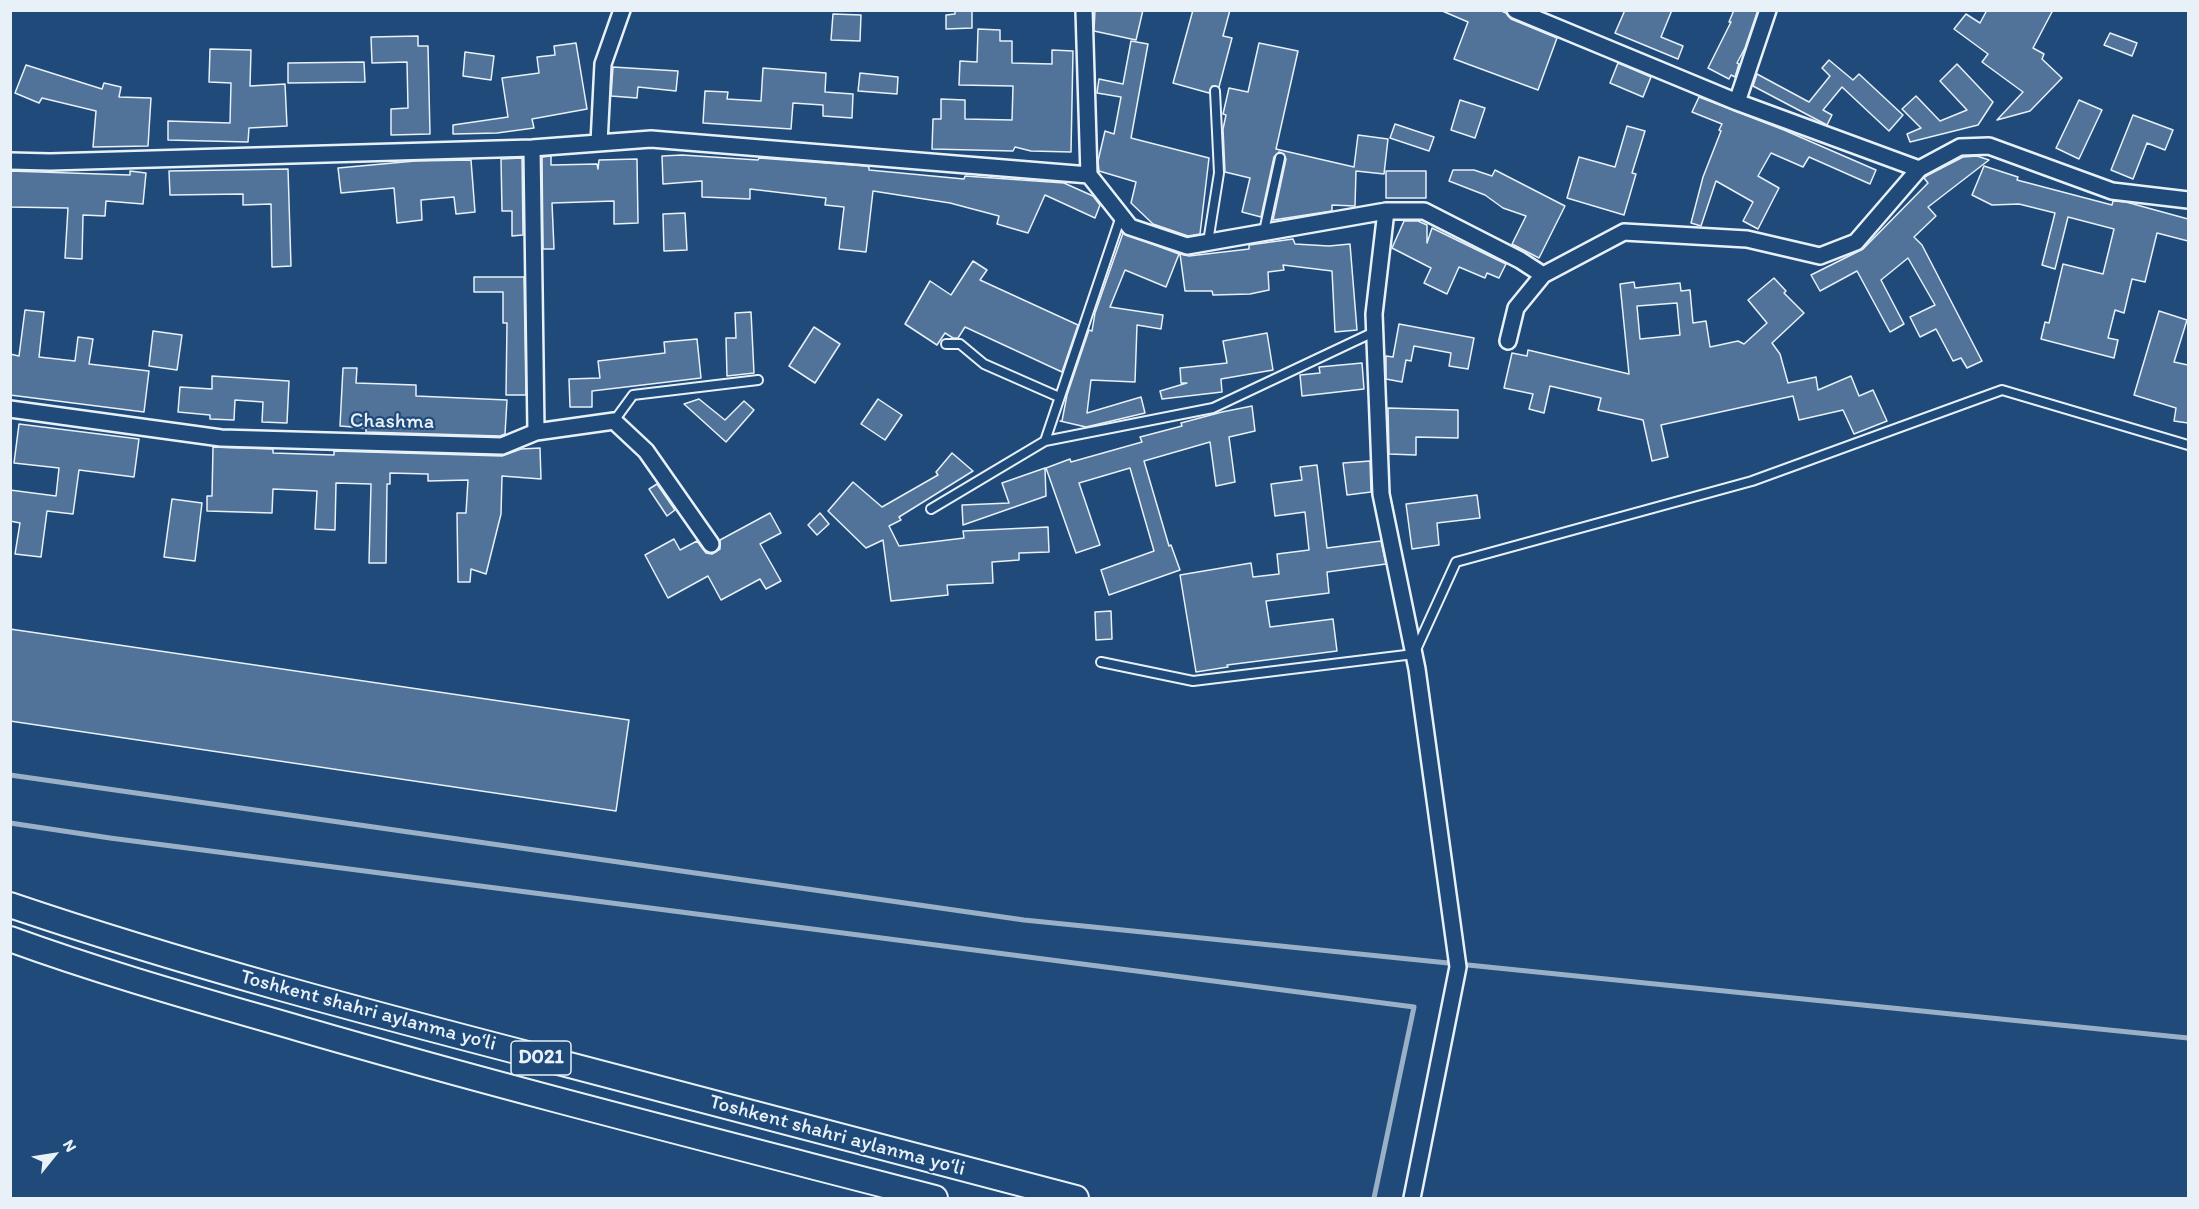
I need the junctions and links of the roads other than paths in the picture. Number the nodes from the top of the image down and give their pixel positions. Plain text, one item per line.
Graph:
1 (622, 10) edge
2 (1084, 10) edge
3 (1515, 10) edge
4 (1768, 10) edge
5 (1215, 91) dead end
6 (1737, 102) junction
7 (599, 143) junction
8 (532, 148) junction
9 (1280, 158) dead end
10 (10, 161) edge
11 (1919, 169) junction
12 (1089, 175) junction
13 (2188, 200) edge
14 (1386, 211) junction
15 (1121, 216) junction
16 (1264, 231) junction
17 (1208, 242) junction
18 (1543, 275) junction
19 (1374, 332) junction
20 (1508, 341) dead end
21 (946, 344) dead end
22 (758, 380) dead end
23 (1059, 397) junction
24 (10, 409) edge
25 (614, 421) junction
26 (536, 432) junction
27 (1045, 441) junction
28 (2188, 445) edge
29 (931, 509) dead end
30 (711, 544) dead end
31 (1414, 654) junction
32 (1101, 662) dead end
33 (10, 905) edge
34 (10, 939) edge
35 (681, 1095) junction
36 (671, 1129) junction
37 (935, 1198) edge
38 (1076, 1198) edge
39 (1412, 1198) edge

1 - 7 street
2 - 12 street
3 - 6 street
4 - 6 street
5 - 17 lane
6 - 11 street
7 - 8 street
7 - 12 street
8 - 10 street
8 - 26 street
9 - 16 lane
11 - 13 street
11 - 18 street
12 - 15 street
14 - 16 street
14 - 18 street
14 - 19 street
15 - 17 street
15 - 23 lane
16 - 17 street
18 - 20 street
19 - 27 lane
19 - 31 street
21 - 23 lane
22 - 25 lane
23 - 27 lane
24 - 26 street, Chashma
25 - 26 street, Chashma
25 - 30 street
27 - 29 lane
28 - 31 lane
31 - 32 lane
31 - 39 street
33 - 35 highway, Toshkent shahri aylanma yoʻli / D021
34 - 36 highway, Toshkent shahri aylanma yoʻli / D021
35 - 36 highway
35 - 38 highway, Toshkent shahri aylanma yoʻli / D021
36 - 37 highway, Toshkent shahri aylanma yoʻli / D021

